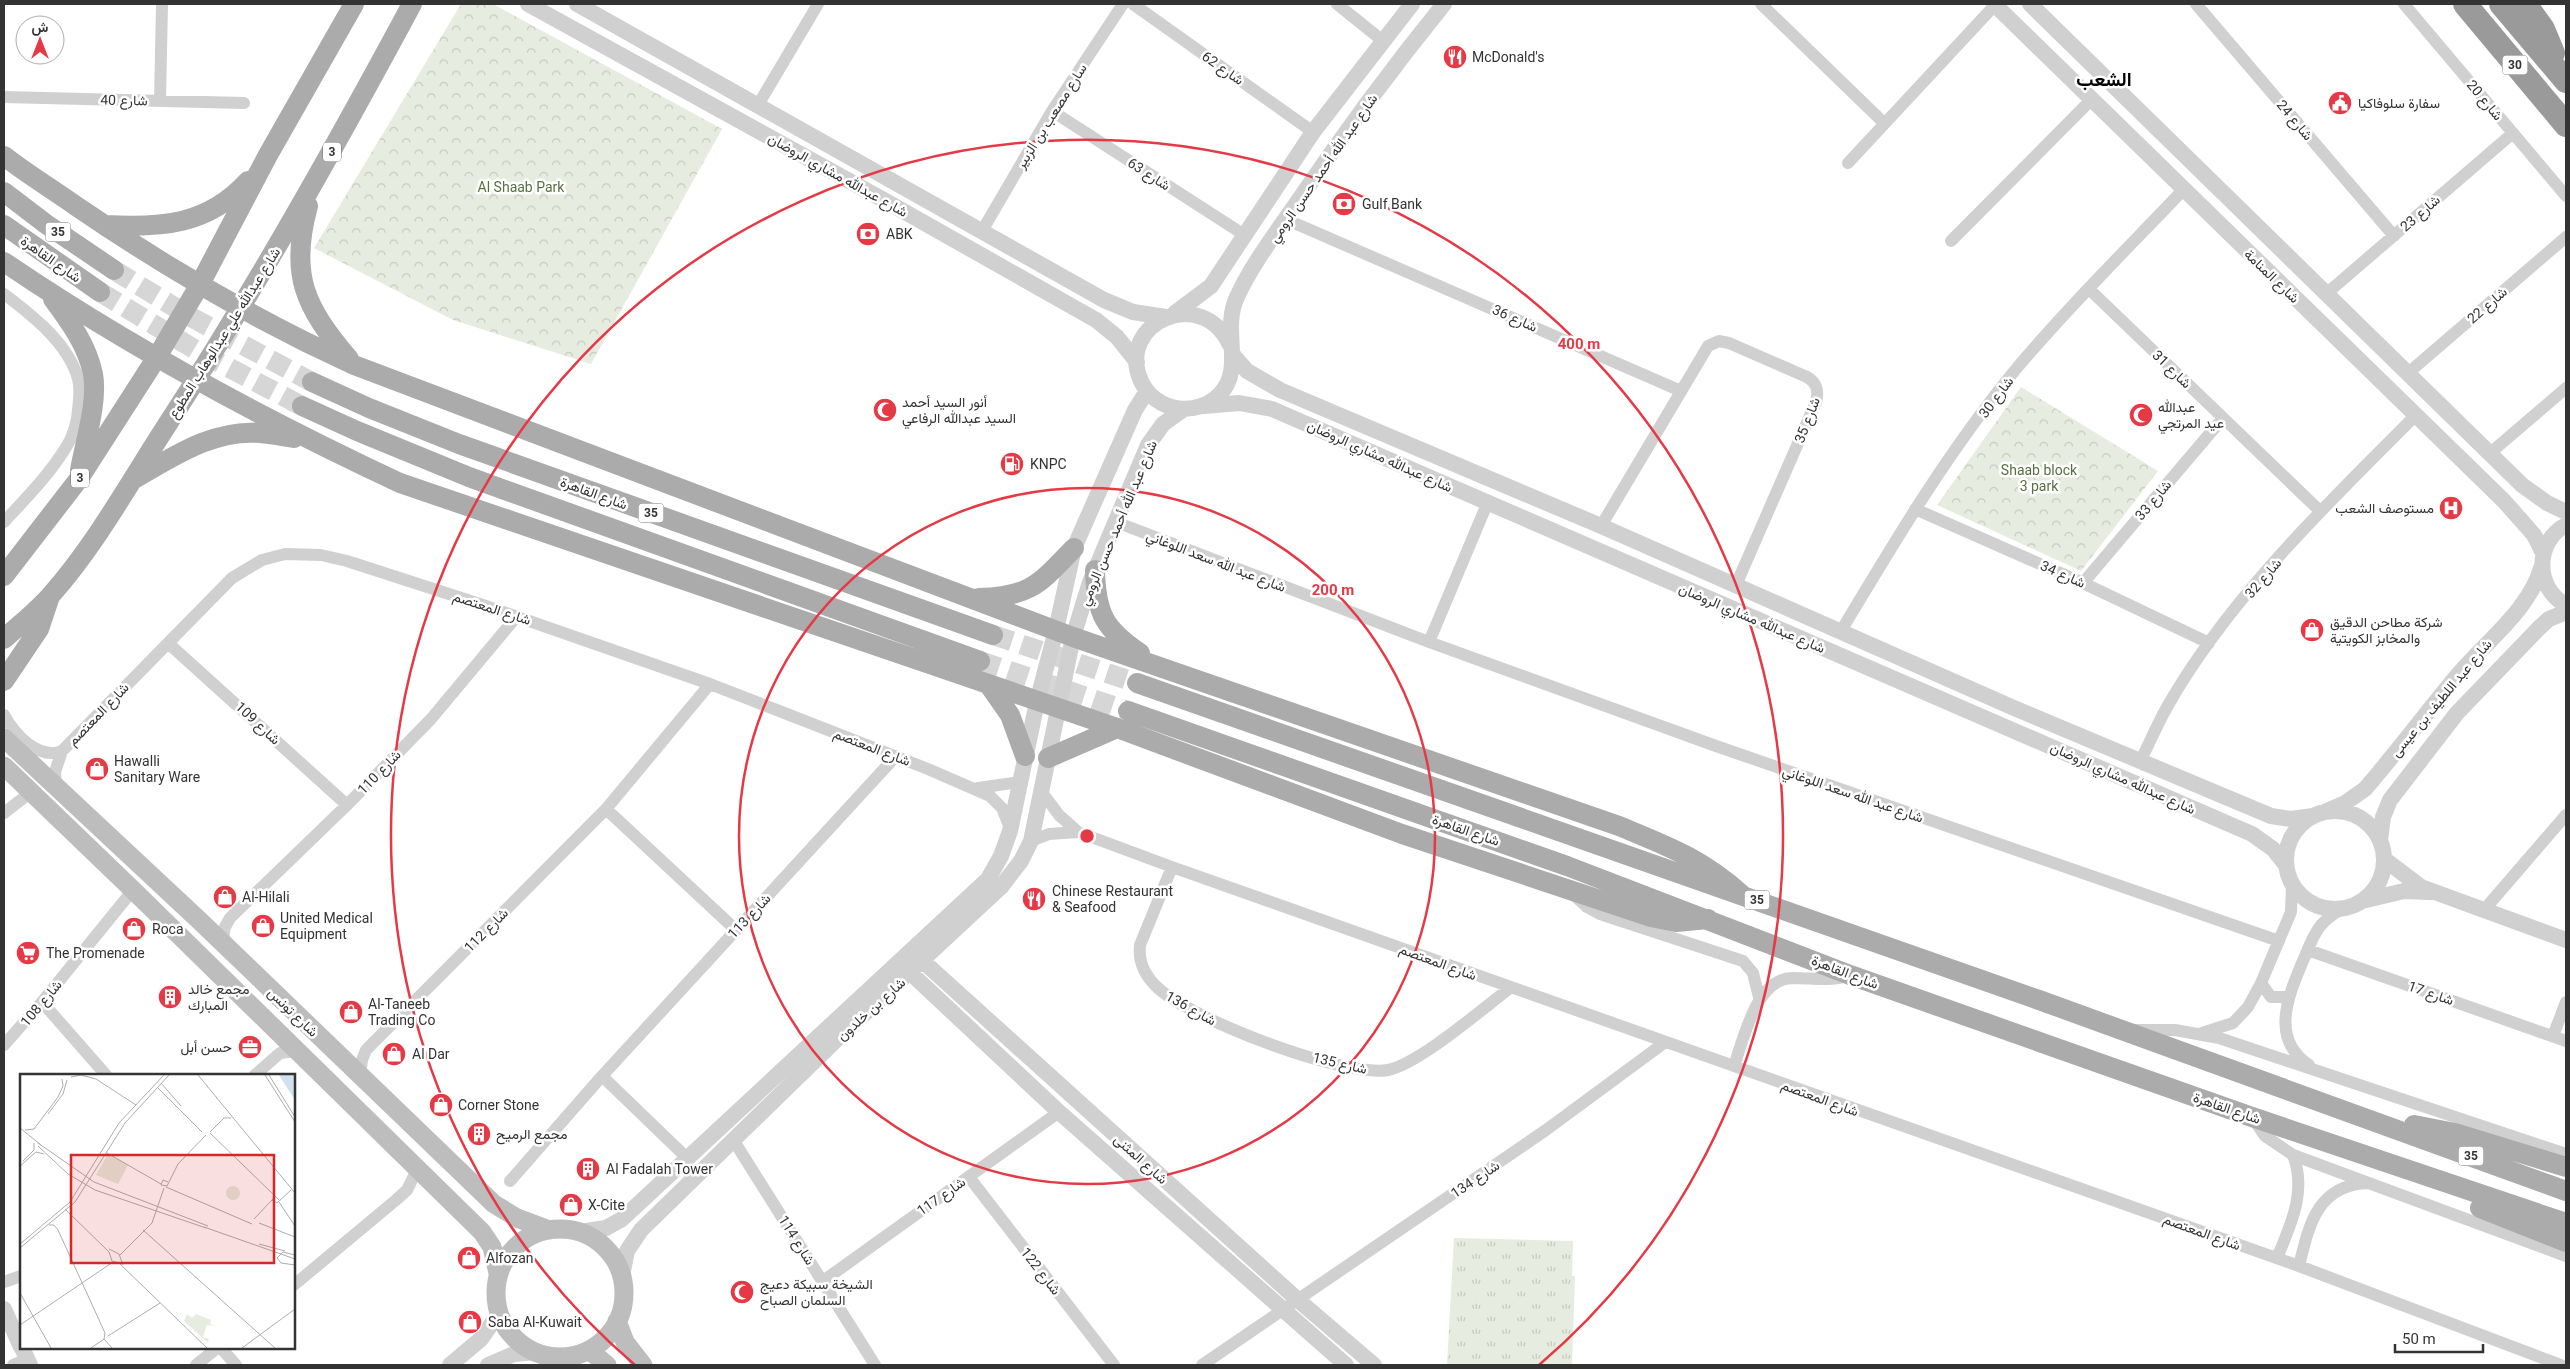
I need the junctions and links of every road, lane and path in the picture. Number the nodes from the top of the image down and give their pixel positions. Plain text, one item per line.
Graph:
1 (162, 4) edge
2 (354, 4) edge
3 (412, 4) edge
4 (577, 4) edge
5 (818, 4) edge
6 (1123, 4) edge
7 (1133, 4) edge
8 (1337, 4) edge
9 (1412, 4) edge
10 (1444, 4) edge
11 (1761, 4) edge
12 (1994, 4) edge
13 (2030, 4) edge
14 (2196, 4) edge
15 (2404, 4) edge
16 (2465, 4) edge
17 (2501, 4) edge
18 (2525, 4) edge
19 (532, 5) edge
20 (2047, 21) junction
21 (2026, 36) junction
22 (1383, 41) junction
23 (2076, 49) junction
24 (2058, 66) junction
25 (2562, 76) edge
26 (4, 97) edge
27 (160, 100) junction
28 (2091, 100) junction
29 (244, 102) dead end
30 (758, 105) junction
31 (1052, 111) junction
32 (1884, 123) junction
33 (2566, 126) edge
34 (1314, 132) junction
35 (2513, 133) junction
36 (268, 155) junction
37 (4, 156) edge
38 (1848, 163) dead end
39 (318, 178) junction
40 (893, 180) junction
41 (2184, 189) junction
42 (4, 192) edge
43 (2566, 196) edge
44 (882, 199) junction
45 (1286, 219) junction
46 (2253, 223) junction
47 (4, 225) edge
48 (104, 225) junction
49 (982, 231) junction
50 (1246, 236) junction
51 (2394, 236) junction
52 (2566, 237) edge
53 (1952, 241) dead end
54 (2237, 241) junction
55 (2281, 250) junction
56 (4, 262) edge
57 (2262, 265) junction
58 (114, 270) tunnel mouth
59 (1220, 274) junction
60 (1244, 285) junction
61 (199, 286) junction
62 (2089, 289) junction
63 (100, 292) tunnel mouth
64 (49, 293) junction
65 (4, 294) edge
66 (2326, 294) junction
67 (1104, 300) junction
68 (241, 309) junction
69 (1089, 316) junction
70 (1169, 316) junction
71 (1232, 350) junction
72 (157, 357) junction
73 (1137, 362) junction
74 (354, 365) junction
75 (2407, 374) junction
76 (197, 379) junction
77 (312, 382) tunnel mouth
78 (2566, 388) edge
79 (1280, 390) junction
80 (1147, 391) junction
81 (1682, 391) junction
82 (302, 406) tunnel mouth
83 (1204, 406) junction
84 (1184, 409) junction
85 (1272, 409) junction
86 (2415, 416) junction
87 (2223, 418) junction
88 (1125, 435) junction
89 (307, 440) junction
90 (1404, 442) junction
91 (1148, 445) junction
92 (2489, 454) junction
93 (1434, 455) junction
94 (1391, 461) junction
95 (1421, 474) junction
96 (78, 480) junction
97 (130, 481) junction
98 (2522, 485) junction
99 (2504, 501) junction
100 (1487, 504) junction
101 (1915, 509) junction
102 (2320, 511) junction
103 (2566, 512) edge
104 (4, 522) edge
105 (1116, 522) junction
106 (2566, 524) edge
107 (1601, 526) junction
108 (1074, 548) junction
109 (2542, 559) junction
110 (1095, 570) junction
111 (4, 576) edge
112 (2083, 583) junction
113 (1736, 585) junction
114 (50, 596) junction
115 (974, 598) junction
116 (2566, 605) edge
117 (2566, 612) edge
118 (517, 616) junction
119 (2512, 616) junction
120 (1841, 630) junction
121 (1065, 633) junction
122 (2534, 633) junction
123 (993, 635) tunnel mouth
124 (4, 639) edge
125 (1429, 642) junction
126 (2210, 642) junction
127 (168, 643) junction
128 (980, 661) tunnel mouth
129 (1156, 664) junction
130 (4, 681) edge
131 (1137, 683) tunnel mouth
132 (710, 684) junction
133 (989, 685) junction
134 (1975, 690) junction
135 (1037, 702) junction
136 (1959, 707) junction
137 (1058, 708) junction
138 (2014, 708) junction
139 (1128, 711) tunnel mouth
140 (4, 715) edge
141 (2006, 727) junction
142 (1117, 728) junction
143 (4, 738) edge
144 (62, 751) junction
145 (896, 756) junction
146 (1025, 756) junction
147 (1048, 758) junction
148 (2140, 762) junction
149 (4, 766) edge
150 (2380, 772) junction
151 (1020, 782) junction
152 (56, 787) junction
153 (975, 788) junction
154 (2399, 788) junction
155 (1041, 791) junction
156 (31, 792) junction
157 (347, 804) junction
158 (606, 809) junction
159 (2254, 810) junction
160 (4, 813) edge
161 (2317, 814) junction
162 (2566, 815) edge
163 (2242, 830) junction
164 (1010, 831) junction
165 (1078, 832) junction
166 (2380, 840) junction
167 (1031, 841) junction
168 (2384, 859) junction
169 (2286, 865) junction
170 (1172, 867) junction
171 (2292, 884) junction
172 (128, 885) junction
173 (165, 889) junction
174 (1570, 890) junction
175 (1741, 894) junction
176 (2438, 894) junction
177 (2361, 901) junction
178 (2343, 908) junction
179 (2484, 910) junction
180 (230, 918) junction
181 (1708, 919) junction
182 (201, 922) junction
183 (736, 930) junction
184 (2566, 940) edge
185 (2279, 941) junction
186 (222, 943) junction
187 (2308, 950) junction
188 (907, 962) junction
189 (923, 962) junction
190 (1850, 975) junction
191 (2262, 983) junction
192 (1510, 988) junction
193 (1759, 997) junction
194 (2288, 997) junction
195 (42, 1002) junction
196 (2566, 1002) edge
197 (273, 1027) junction
198 (2125, 1030) junction
199 (1237, 1032) joint
200 (2202, 1033) junction
201 (2553, 1036) junction
202 (2566, 1041) edge
203 (1664, 1043) junction
204 (4, 1045) edge
205 (366, 1050) junction
206 (296, 1051) junction
207 (336, 1054) junction
208 (270, 1060) junction
209 (1734, 1066) junction
210 (2319, 1072) junction
211 (105, 1074) edge
212 (255, 1074) edge
213 (360, 1076) junction
214 (602, 1076) junction
215 (1059, 1112) junction
216 (2252, 1116) junction
217 (2376, 1121) junction
218 (734, 1141) junction
219 (2293, 1154) junction
220 (2566, 1154) edge
221 (686, 1157) junction
222 (2566, 1167) edge
223 (416, 1170) junction
224 (2408, 1170) junction
225 (969, 1177) junction
226 (510, 1181) dead end
227 (2371, 1183) junction
228 (481, 1191) junction
229 (2566, 1191) edge
230 (449, 1200) junction
231 (2566, 1224) edge
232 (549, 1230) junction
233 (579, 1232) junction
234 (2566, 1242) edge
235 (2566, 1256) edge
236 (2276, 1258) junction
237 (2299, 1266) junction
238 (498, 1273) junction
239 (20, 1276) edge
240 (622, 1276) junction
241 (823, 1281) junction
242 (4, 1282) edge
243 (295, 1282) edge
244 (1298, 1300) junction
245 (4, 1309) edge
246 (1283, 1310) junction
247 (499, 1313) junction
248 (617, 1321) junction
249 (216, 1349) edge
250 (222, 1349) edge
251 (588, 1350) junction
252 (536, 1352) junction
253 (22, 1357) edge
254 (196, 1365) edge
255 (236, 1365) edge
256 (450, 1365) edge
257 (488, 1365) edge
258 (607, 1365) edge
259 (643, 1365) edge
260 (875, 1365) edge
261 (1114, 1365) edge
262 (1202, 1365) edge
263 (1346, 1365) edge
264 (1374, 1365) edge
265 (2561, 1365) edge

1 - 27 street
2 - 36 main road, 3
3 - 39 main road, شارع عبدالله علي عبدالوهاب المطوع / 3
4 - 30 street, شارع عبدالله مشاري الروضان
5 - 30 street
6 - 31 street, سارع مصعب بن الزبير
7 - 34 street, شارع 62
8 - 22 street
9 - 22 street, شارع عبد الله أحمد حسن الرومي
10 - 45 street, شارع عبد الله أحمد حسن الرومي
11 - 32 street
12 - 21 street, شارع المنامة
12 - 32 street
13 - 20 street, شارع المنامة
14 - 51 street, شارع 24
15 - 35 street, شارع 20
16 - 33 highway, 30
17 - 25 highway, 30
18 - 25 highway
19 - 44 street, شارع عبدالله مشاري الروضان
20 - 21 street
20 - 23 street, شارع المنامة
21 - 24 street, شارع المنامة
22 - 34 street, شارع عبد الله أحمد حسن الرومي
23 - 24 street
23 - 46 street, شارع المنامة
24 - 28 street, شارع المنامة
26 - 27 street, شارع 40
27 - 29 street, شارع 40
28 - 41 street, شارع المنامة
28 - 53 street
30 - 40 street, شارع عبدالله مشاري الروضان
31 - 49 street, سارع مصعب بن الزبير
31 - 50 street, شارع 63
32 - 38 street
34 - 50 street, شارع عبد الله أحمد حسن الرومي
35 - 43 street, شارع 20
35 - 51 street, شارع 23
36 - 48 main road
36 - 61 main road, 3
37 - 48 main road
39 - 68 main road, شارع عبدالله علي عبدالوهاب المطوع / 3
39 - 74 main road
40 - 44 street
40 - 49 street, شارع عبدالله مشاري الروضان
41 - 54 street, شارع المنامة
41 - 62 street, شارع 30
42 - 58 main road, شارع القاهرة / 35
44 - 69 street, شارع عبدالله مشاري الروضان
45 - 60 street, شارع عبد الله أحمد حسن الرومي
45 - 81 street, شارع 36
46 - 54 street
46 - 55 street, شارع المنامة
47 - 63 main road, شارع القاهرة / 35
48 - 61 main road
49 - 67 street, شارع عبدالله مشاري الروضان
50 - 59 street, شارع عبد الله أحمد حسن الرومي
51 - 66 street, شارع 23
52 - 75 street, شارع 22
54 - 57 street, شارع المنامة
55 - 57 street
55 - 66 street, شارع المنامة
56 - 64 main road
57 - 86 street, شارع المنامة
59 - 60 street
59 - 70 street, شارع عبد الله أحمد حسن الرومي
60 - 71 street, شارع عبد الله أحمد حسن الرومي
61 - 68 main road
61 - 72 main road, 3
62 - 87 street, شارع 31
62 - 101 street, شارع 30
64 - 72 main road
64 - 96 main road
65 - 104 street
66 - 75 street, شارع المنامة
67 - 69 street
67 - 70 street, شارع عبدالله مشاري الروضان
68 - 74 main road
68 - 76 main road, شارع عبدالله علي عبدالوهاب المطوع / 3
69 - 73 street, شارع عبدالله مشاري الروضان
70 - 71 street
70 - 73 street
71 - 79 street, شارع عبدالله مشاري الروضان
71 - 83 street
72 - 76 main road
72 - 96 main road, 3
73 - 80 street
74 - 115 main road
75 - 92 street, شارع المنامة
76 - 89 main road
76 - 97 main road, شارع عبدالله علي عبدالوهاب المطوع / 3
77 - 123 main road, شارع القاهرة / 35
78 - 92 street
79 - 85 street
79 - 90 street, شارع عبدالله مشاري الروضان
80 - 84 street
80 - 88 street, شارع عبد الله أحمد حسن الرومي
81 - 107 street
81 - 113 street, شارع 35
82 - 128 main road, شارع القاهرة / 35
83 - 84 street
83 - 85 street, شارع عبدالله مشاري الروضان
84 - 91 street, شارع عبد الله أحمد حسن الرومي
85 - 94 street, شارع عبدالله مشاري الروضان
86 - 99 street, شارع المنامة
86 - 102 street, شارع 32
87 - 102 street, شارع 31
87 - 112 street, شارع 33
88 - 91 street
88 - 108 street, شارع عبد الله أحمد حسن الرومي
89 - 97 main road
89 - 133 main road
90 - 93 street, شارع عبدالله مشاري الروضان
90 - 94 street
91 - 105 street, شارع عبد الله أحمد حسن الرومي
92 - 98 street, شارع المنامة
93 - 95 street
93 - 107 street, شارع عبدالله مشاري الروضان
94 - 95 street, شارع عبدالله مشاري الروضان
95 - 100 street, شارع عبدالله مشاري الروضان
96 - 111 main road, 3
97 - 114 main road, شارع عبدالله علي عبدالوهاب المطوع / 3
98 - 99 street
98 - 103 street, شارع المنامة
99 - 109 street, شارع المنامة
100 - 125 street
100 - 136 street, شارع عبدالله مشاري الروضان
101 - 112 street, شارع 34
101 - 120 street, شارع 30
102 - 126 street, شارع 32
105 - 110 street, شارع عبد الله أحمد حسن الرومي
105 - 125 street, شارع عبد الله سعد اللوغاني
106 - 109 street, شارع عبد اللطيف بن عيسى
107 - 113 street, شارع عبدالله مشاري الروضان
108 - 115 main road
108 - 121 street, شارع عبد الله أحمد حسن الرومي
109 - 116 street, شارع المنامة
109 - 119 street, شارع عبد اللطيف بن عيسى
110 - 121 street, شارع عبد الله أحمد حسن الرومي
110 - 129 main road
112 - 126 street, شارع 34
113 - 120 street, شارع عبدالله مشاري الروضان
114 - 124 main road, شارع عبدالله علي عبدالوهاب المطوع / 3
114 - 130 main road
115 - 121 main road
117 - 122 street, شارع عبد اللطيف بن عيسى
118 - 127 street, شارع المعتصم
118 - 132 street, شارع المعتصم
118 - 157 street, شارع 110
119 - 122 street
119 - 150 street, شارع عبد اللطيف بن عيسى
120 - 134 street, شارع عبدالله مشاري الروضان
121 - 129 main road
121 - 135 street, شارع عبد الله أحمد حسن الرومي
121 - 137 street, شارع عبد الله أحمد حسن الرومي
122 - 154 street, شارع عبد اللطيف بن عيسى
125 - 185 street, شارع عبد الله سعد اللوغاني
126 - 148 street, شارع 32
127 - 144 street, شارع المعتصم
127 - 157 street, شارع 109
129 - 175 main road
131 - 175 main road, 35
132 - 145 street, شارع المعتصم
132 - 158 street, شارع 112
133 - 135 main road
133 - 146 main road
134 - 136 street
134 - 138 street, شارع عبدالله مشاري الروضان
135 - 137 main road
135 - 146 street, شارع بن خلدون
136 - 141 street, شارع عبدالله مشاري الروضان
137 - 142 main road
137 - 147 street, شارع بن خلدون
138 - 141 street
138 - 148 street, شارع عبدالله مشاري الروضان
139 - 181 main road, شارع القاهرة / 35
140 - 144 street, شارع المعتصم
141 - 163 street, شارع عبدالله مشاري الروضان
142 - 147 main road
142 - 174 main road
143 - 152 main road, شارع تونس
144 - 152 street, شارع المعتصم
145 - 153 street, شارع المعتصم
145 - 183 street, شارع 113
146 - 151 street, شارع بن خلدون
147 - 155 street, شارع بن خلدون
148 - 159 street, شارع عبدالله مشاري الروضان
149 - 156 main road, شارع تونس
150 - 154 street
150 - 161 street, شارع عبد اللطيف بن عيسى
151 - 153 street, شارع المعتصم
151 - 164 street, شارع بن خلدون
152 - 173 main road, شارع تونس
153 - 164 street, شارع المعتصم
154 - 166 street, شارع عبد اللطيف بن عيسى
155 - 165 street, شارع المعتصم
155 - 167 street, شارع بن خلدون
156 - 160 street
156 - 172 main road, شارع تونس
157 - 180 street, شارع 110
158 - 183 street
158 - 205 street, شارع 112
159 - 161 street, شارع عبدالله مشاري الروضان
159 - 163 street
161 - 166 street
161 - 169 street
162 - 179 street
163 - 169 street, شارع عبدالله مشاري الروضان
164 - 188 street, شارع بن خلدون
165 - 167 street, شارع المعتصم
165 - 170 street, شارع المعتصم
166 - 168 street
167 - 189 street, شارع بن خلدون
168 - 176 street
168 - 177 street
169 - 171 street
170 - 192 street, شارع المعتصم
170 - 199 street, شارع 136
171 - 178 street
171 - 185 street
172 - 173 main road
172 - 195 street, شارع 108
172 - 197 main road, شارع تونس
173 - 182 main road, شارع تونس
174 - 181 main road
174 - 193 street
175 - 198 main road, 35
176 - 177 street
176 - 179 street
177 - 178 street
178 - 187 street
179 - 184 street
180 - 182 street
180 - 186 street, شارع 110
181 - 190 main road, شارع القاهرة / 35
182 - 186 main road, شارع تونس
183 - 214 street, شارع 113
185 - 191 street
186 - 207 main road, شارع تونس
187 - 194 street
187 - 201 street, شارع 17
188 - 189 street, شارع بن خلدون
188 - 215 street, شارع المثنى
188 - 218 street, شارع بن خلدون
188 - 221 street, شارع بن خلدون
189 - 244 street, شارع المثنى
190 - 193 street
190 - 216 main road, شارع القاهرة / 35
191 - 194 street
191 - 200 street
192 - 199 street, شارع 135
192 - 203 street, شارع المعتصم
193 - 209 street
194 - 210 street
195 - 204 street, شارع 108
195 - 211 street
196 - 201 street
197 - 206 main road, شارع تونس
197 - 208 street
198 - 200 street
198 - 217 main road, 35
200 - 210 street
201 - 202 street, شارع 17
203 - 209 street, شارع المعتصم
203 - 244 street, شارع 134
205 - 207 street
205 - 213 street
206 - 208 street
206 - 223 main road, شارع تونس
207 - 213 main road, شارع تونس
208 - 212 street
209 - 236 street, شارع المعتصم
210 - 220 street
213 - 228 main road, شارع تونس
214 - 221 street
214 - 226 street, شارع 113
215 - 225 street, شارع 117
215 - 246 street, شارع المثنى
216 - 219 street
216 - 224 main road, شارع القاهرة / 35
217 - 222 main road
217 - 229 main road, 35
218 - 240 street, شارع بن خلدون
218 - 241 street, شارع 114
219 - 227 street
219 - 236 street
221 - 233 street, شارع بن خلدون
223 - 230 main road, شارع تونس
223 - 243 street
224 - 231 main road, شارع القاهرة / 35
224 - 234 main road
225 - 241 street, شارع 117
225 - 261 street, شارع 122
227 - 235 street
227 - 237 street
228 - 230 main road
228 - 232 main road, شارع تونس
230 - 238 main road, شارع تونس
232 - 233 main road
232 - 238 main road
233 - 240 main road
236 - 237 street, شارع المعتصم
237 - 265 street, شارع المعتصم
238 - 247 main road
239 - 242 street
240 - 248 main road
241 - 260 street, شارع 114
244 - 246 street, شارع 134
244 - 264 street, شارع المثنى
245 - 253 street
246 - 262 street, شارع 134
246 - 263 street, شارع المثنى
247 - 252 main road
247 - 256 street
248 - 251 main road
248 - 259 main road
249 - 254 street
250 - 255 street
251 - 252 main road
251 - 258 main road
252 - 257 street

